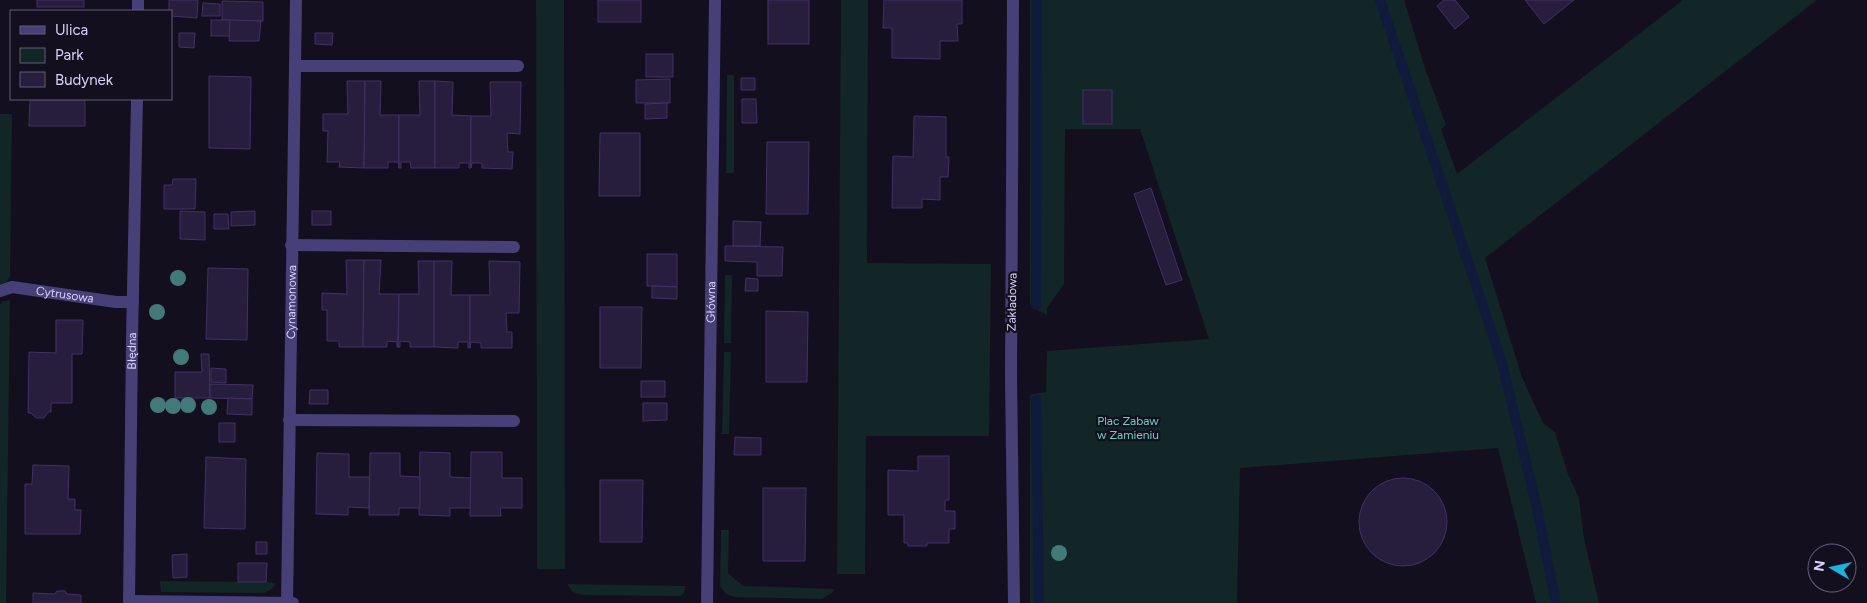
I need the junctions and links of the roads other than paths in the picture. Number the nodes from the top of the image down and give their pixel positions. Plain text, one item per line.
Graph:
1 (296, 0) edge
2 (715, 0) edge
3 (1013, 0) edge
4 (295, 66) junction
5 (518, 66) dead end
6 (137, 100) edge
7 (291, 245) junction
8 (514, 247) dead end
9 (0, 291) edge
10 (132, 302) junction
11 (289, 420) junction
12 (514, 421) dead end
13 (130, 602) edge
14 (287, 603) edge
15 (293, 603) edge
16 (707, 603) edge
17 (1014, 603) edge

1 - 4 street, Cynamonowa
2 - 16 street, Główna
3 - 17 street, Zakładowa
4 - 5 street
4 - 7 street, Cynamonowa
6 - 10 street, Błędna
7 - 8 street
7 - 11 street, Cynamonowa
9 - 10 street, Cytrusowa
10 - 13 street, Błędna
11 - 12 street
11 - 14 street, Cynamonowa
13 - 14 street
14 - 15 street

